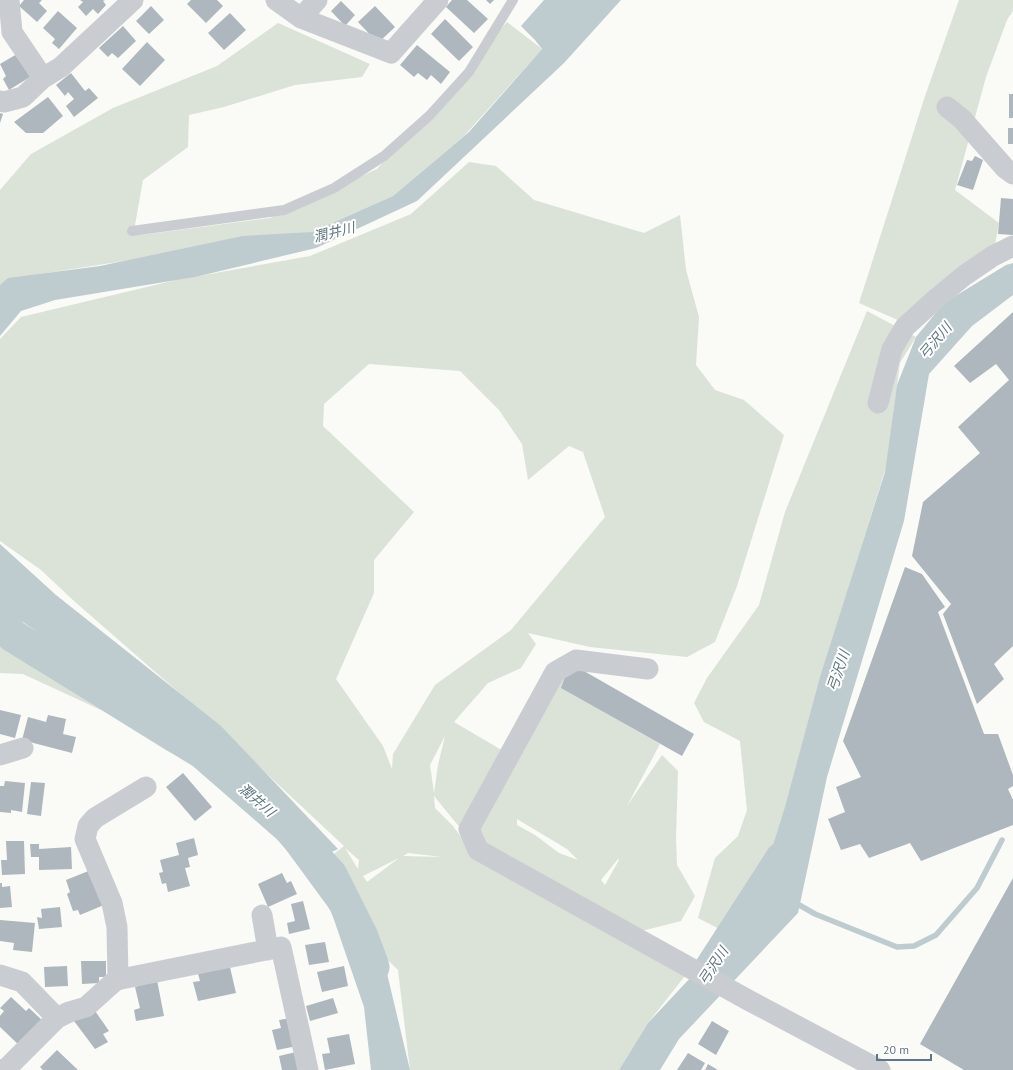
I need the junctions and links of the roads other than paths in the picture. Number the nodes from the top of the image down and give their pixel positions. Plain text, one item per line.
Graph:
1 (9, 0) edge
2 (133, 0) edge
3 (276, 0) edge
4 (317, 0) edge
5 (438, 0) edge
6 (514, 0) edge
7 (301, 18) junction
8 (43, 78) junction
9 (0, 101) edge
10 (946, 107) dead end
11 (1010, 169) edge
12 (132, 231) dead end
13 (1013, 246) edge
14 (878, 403) dead end
15 (648, 669) dead end
16 (23, 748) dead end
17 (0, 755) edge
18 (146, 787) dead end
19 (262, 915) dead end
20 (268, 950) junction
21 (0, 975) edge
22 (118, 980) junction
23 (57, 1018) junction
24 (2, 1070) edge
25 (308, 1070) edge
26 (880, 1070) edge

1 - 8 street
2 - 8 street
3 - 7 street
4 - 7 street
5 - 7 street
6 - 12 lane
8 - 9 street
10 - 11 street
13 - 14 street
15 - 26 street
16 - 17 street
18 - 22 street
19 - 20 street
20 - 22 street
20 - 25 street
21 - 23 street
22 - 23 street
23 - 24 street

